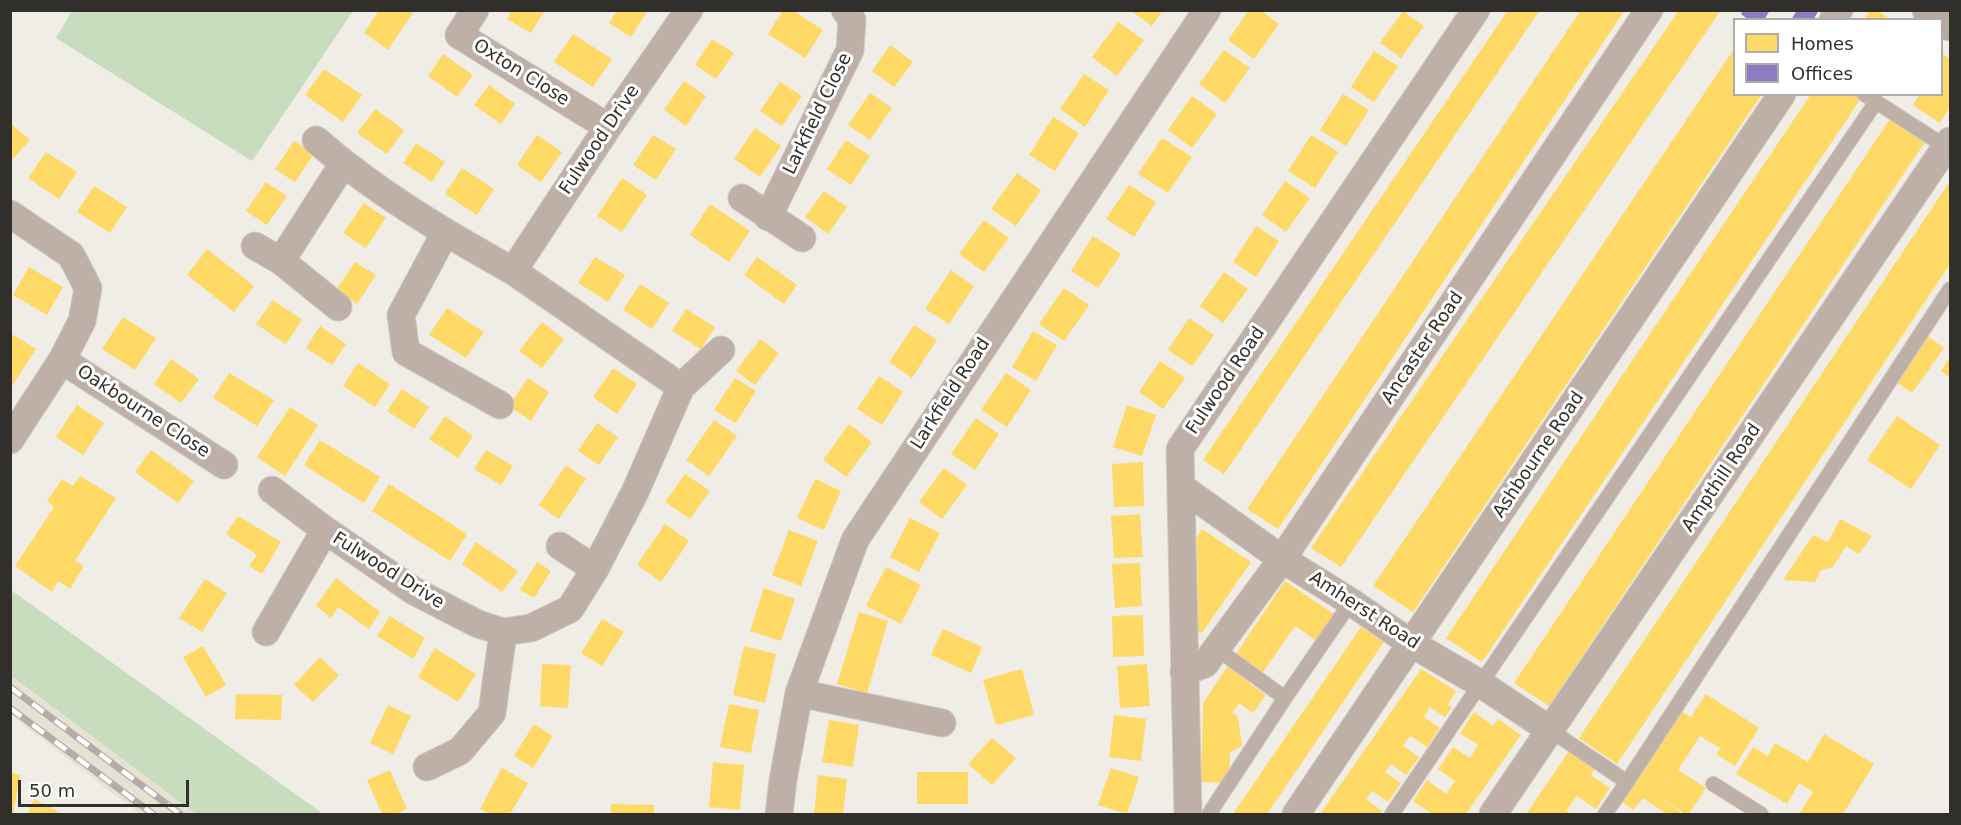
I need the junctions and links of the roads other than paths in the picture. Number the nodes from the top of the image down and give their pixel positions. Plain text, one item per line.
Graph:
1 (475, 10) edge
2 (689, 10) edge
3 (845, 10) edge
4 (1207, 10) edge
5 (1476, 10) edge
6 (1649, 10) edge
7 (1781, 96) edge
8 (1870, 98) edge
9 (608, 127) junction
10 (316, 140) dead end
11 (1949, 146) edge
12 (343, 164) junction
13 (742, 198) dead end
14 (10, 214) edge
15 (768, 217) junction
16 (445, 233) junction
17 (802, 238) dead end
18 (255, 246) dead end
19 (281, 261) junction
20 (513, 271) junction
21 (1950, 289) edge
22 (338, 307) dead end
23 (721, 350) dead end
24 (62, 360) junction
25 (681, 387) junction
26 (500, 405) dead end
27 (10, 440) edge
28 (224, 465) dead end
29 (1181, 487) junction
30 (272, 490) dead end
31 (325, 530) junction
32 (560, 546) dead end
33 (1282, 559) junction
34 (595, 569) junction
35 (1351, 602) junction
36 (266, 632) dead end
37 (503, 632) junction
38 (1412, 644) junction
39 (1217, 649) junction
40 (1184, 672) junction
41 (1480, 684) junction
42 (799, 693) junction
43 (1285, 698) junction
44 (942, 723) dead end
45 (1550, 730) junction
46 (427, 767) dead end
47 (1627, 782) junction
48 (1713, 784) dead end
49 (779, 814) edge
50 (1188, 814) edge
51 (1209, 814) edge
52 (1296, 814) edge
53 (1392, 814) edge
54 (1493, 814) edge
55 (1605, 814) edge
56 (1761, 814) edge

1 - 9 street, Oxton Close
2 - 9 street, Fulwood Drive
3 - 15 street, Larkfield Close
4 - 42 street, Larkfield Road
5 - 29 street, Fulwood Road
6 - 33 street, Ancaster Road
7 - 38 street, Ashbourne Road
8 - 11 lane
8 - 41 lane
9 - 20 street, Fulwood Drive
10 - 12 street
11 - 45 street, Ampthill Road
12 - 16 street
12 - 19 street
13 - 15 street
14 - 24 street
15 - 17 street
16 - 20 street
16 - 26 street
18 - 19 street
19 - 22 street
20 - 25 street
21 - 47 lane
23 - 25 street, Fulwood Drive
24 - 27 street
24 - 28 street, Oakbourne Close
25 - 34 street, Fulwood Drive
29 - 33 street, Amherst Road
29 - 40 street, Fulwood Road
30 - 31 street, Fulwood Drive
31 - 36 street
31 - 37 street, Fulwood Drive
32 - 34 street
33 - 35 street, Amherst Road
33 - 39 street, Ancaster Road
34 - 37 street, Fulwood Drive
35 - 38 street, Amherst Road
35 - 43 lane
37 - 46 street
38 - 41 street, Amherst Road
38 - 52 street, Ashbourne Road
39 - 40 street, Ancaster Road
39 - 43 lane
40 - 50 street, Fulwood Road
41 - 45 street, Amherst Road
41 - 53 lane
42 - 44 street
42 - 49 street, Larkfield Road
43 - 51 lane
45 - 47 lane
45 - 54 street, Ampthill Road
47 - 55 lane
48 - 56 lane

